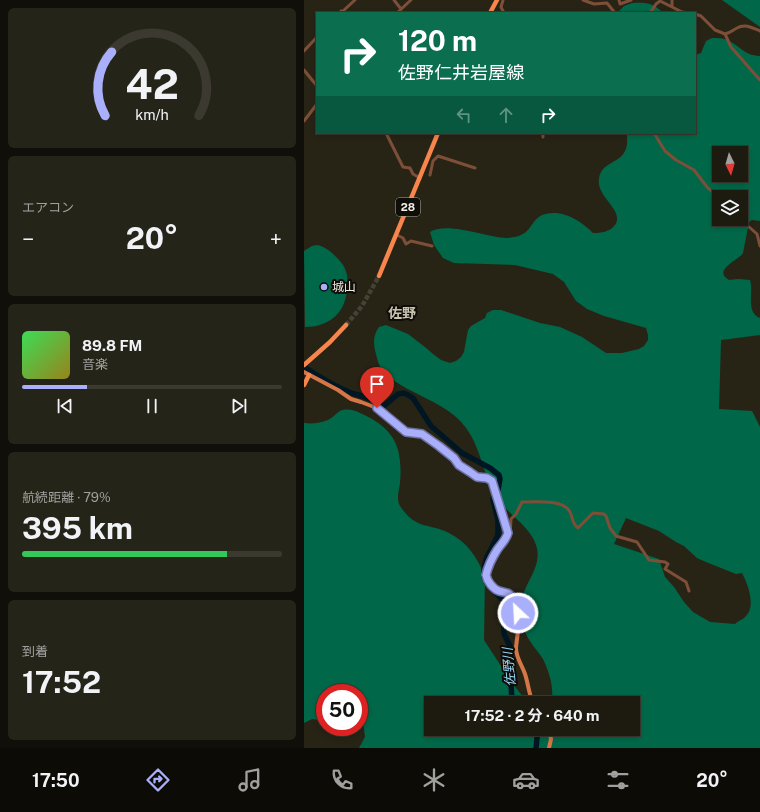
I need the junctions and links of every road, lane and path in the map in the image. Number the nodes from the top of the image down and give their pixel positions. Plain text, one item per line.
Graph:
1 (355, 0) edge
2 (394, 0) edge
3 (411, 0) edge
4 (496, 0) edge
5 (503, 0) edge
6 (583, 0) edge
7 (619, 0) edge
8 (631, 0) edge
9 (672, 0) edge
10 (672, 6) junction
11 (400, 11) edge
12 (340, 12) edge
13 (490, 12) edge
14 (504, 12) edge
15 (614, 12) edge
16 (651, 12) edge
17 (682, 12) edge
18 (696, 14) edge
19 (760, 31) edge
20 (725, 34) junction
21 (316, 38) edge
22 (304, 51) edge
23 (304, 70) edge
24 (760, 80) edge
25 (316, 85) edge
26 (316, 105) edge
27 (304, 121) edge
28 (386, 134) edge
29 (655, 134) edge
30 (437, 135) edge
31 (475, 168) dead end
32 (430, 175) dead end
33 (420, 178) junction
34 (712, 192) edge
35 (747, 226) edge
36 (397, 235) junction
37 (432, 246) dead end
38 (760, 246) edge
39 (379, 276) tunnel mouth
40 (346, 325) tunnel mouth
41 (304, 365) edge
42 (304, 372) edge
43 (309, 375) junction
44 (304, 385) edge
45 (507, 537) junction
46 (689, 591) dead end
47 (530, 696) edge
48 (550, 736) edge
49 (549, 748) edge

1 - 12 street
2 - 11 street
3 - 11 street
4 - 13 highway
5 - 14 street
6 - 15 street
7 - 8 street
9 - 10 street
10 - 16 street
10 - 17 street
18 - 20 street
19 - 20 street
20 - 24 street
21 - 22 street
23 - 25 street
26 - 27 street
28 - 33 street
29 - 34 street
30 - 33 highway, 28
31 - 32 street
33 - 36 highway, 28
35 - 38 street
36 - 37 street
36 - 39 highway, 28
40 - 41 highway
42 - 43 main road
43 - 44 highway
43 - 45 main road
45 - 46 street
45 - 47 main road
48 - 49 main road

